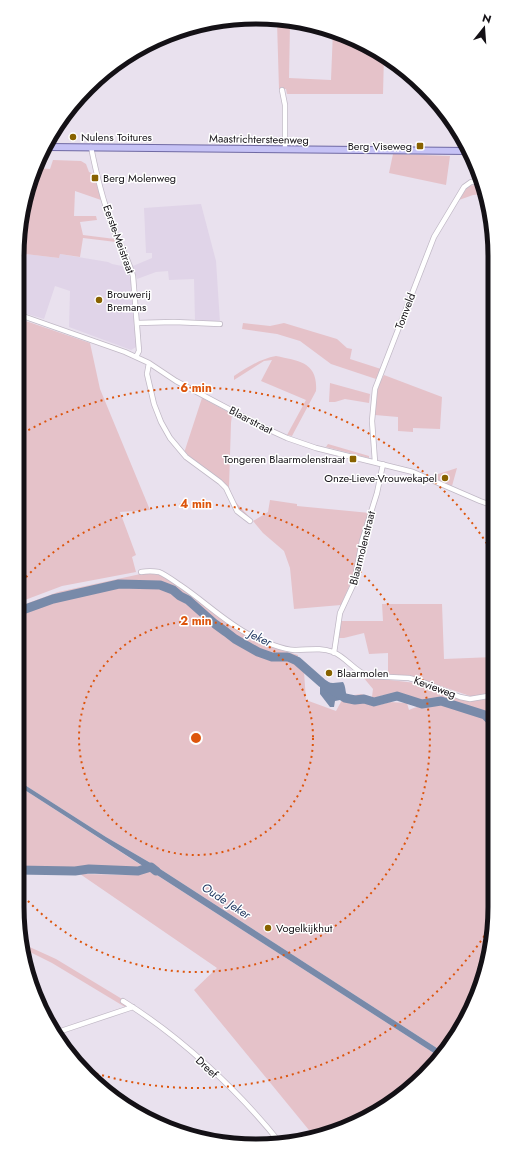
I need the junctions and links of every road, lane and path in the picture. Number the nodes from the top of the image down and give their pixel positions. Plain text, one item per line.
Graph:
1 (282, 90) dead end
2 (51, 147) edge
3 (91, 147) junction
4 (285, 149) junction
5 (463, 151) edge
6 (476, 181) edge
7 (24, 316) edge
8 (137, 323) junction
9 (220, 324) dead end
10 (136, 357) junction
11 (149, 363) junction
12 (375, 462) junction
13 (383, 464) junction
14 (488, 504) edge
15 (250, 521) dead end
16 (141, 572) dead end
17 (334, 653) junction
18 (488, 696) edge
19 (123, 1001) dead end
20 (133, 1007) junction
21 (60, 1031) edge
22 (276, 1138) edge

1 - 4 street
2 - 3 main road, Maastrichtersteenweg
3 - 4 main road, Maastrichtersteenweg
3 - 8 street, Eerste-Meistraat
4 - 5 main road, Maastrichtersteenweg
6 - 12 street, Tomveld
7 - 10 street, Blaarstraat
8 - 9 street
8 - 10 street, Eerste-Meistraat
10 - 11 street, Blaarstraat
11 - 12 street, Blaarstraat
11 - 15 street
12 - 13 street, Blaarstraat
13 - 14 street, Blaarstraat
13 - 17 street, Blaarmolenstraat
16 - 17 street
17 - 18 street, Kevieweg
19 - 20 street, Dreef
20 - 21 street
20 - 22 street, Dreef

